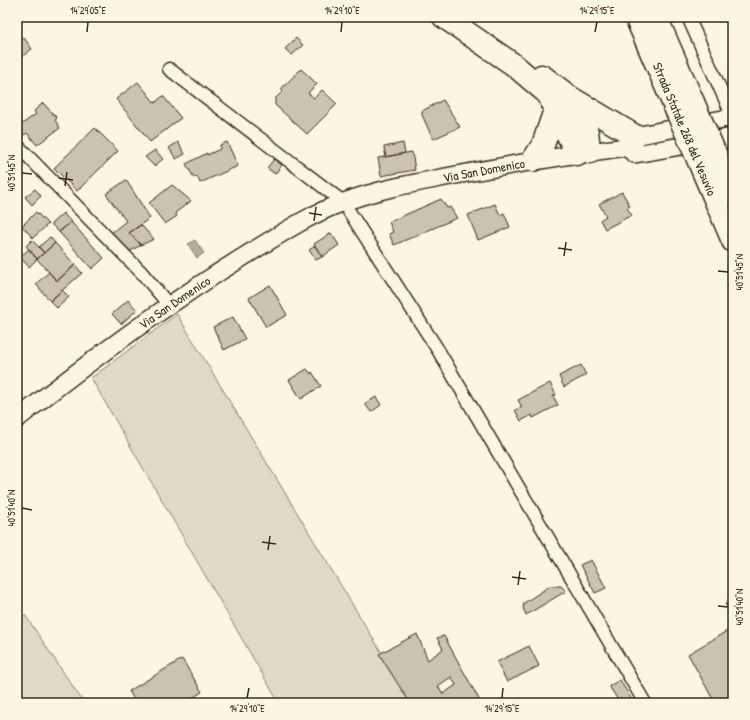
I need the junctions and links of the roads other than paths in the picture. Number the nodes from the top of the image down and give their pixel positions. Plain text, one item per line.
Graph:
1 (444, 17) edge
2 (636, 17) edge
3 (656, 17) edge
4 (688, 17) edge
5 (169, 69) dead end
6 (564, 103) junction
7 (684, 105) junction
8 (733, 117) edge
9 (733, 138) edge
10 (632, 145) junction
11 (17, 146) edge
12 (583, 153) junction
13 (705, 154) junction
14 (533, 160) junction
15 (733, 176) edge
16 (733, 194) edge
17 (343, 202) junction
18 (733, 240) edge
19 (169, 305) junction
20 (17, 419) edge
21 (645, 703) edge

1 - 6 highway
2 - 7 highway, Strada Statale 268 del Vesuvio
3 - 7 highway, Strada Statale 268 del Vesuvio
4 - 8 street
5 - 17 street
6 - 10 highway
6 - 12 highway
6 - 14 highway
7 - 13 highway, Strada Statale 268 del Vesuvio, bridge
8 - 10 street, Via San Domenico
9 - 10 street, Via San Domenico
10 - 12 street, Via San Domenico
11 - 19 street
12 - 14 street, Via San Domenico
13 - 15 highway
13 - 16 highway, Strada Statale 268 del Vesuvio
13 - 18 highway, Strada Statale 268 del Vesuvio
14 - 17 street, Via San Domenico
17 - 19 street, Via San Domenico
17 - 21 street
19 - 20 street, Via San Domenico

